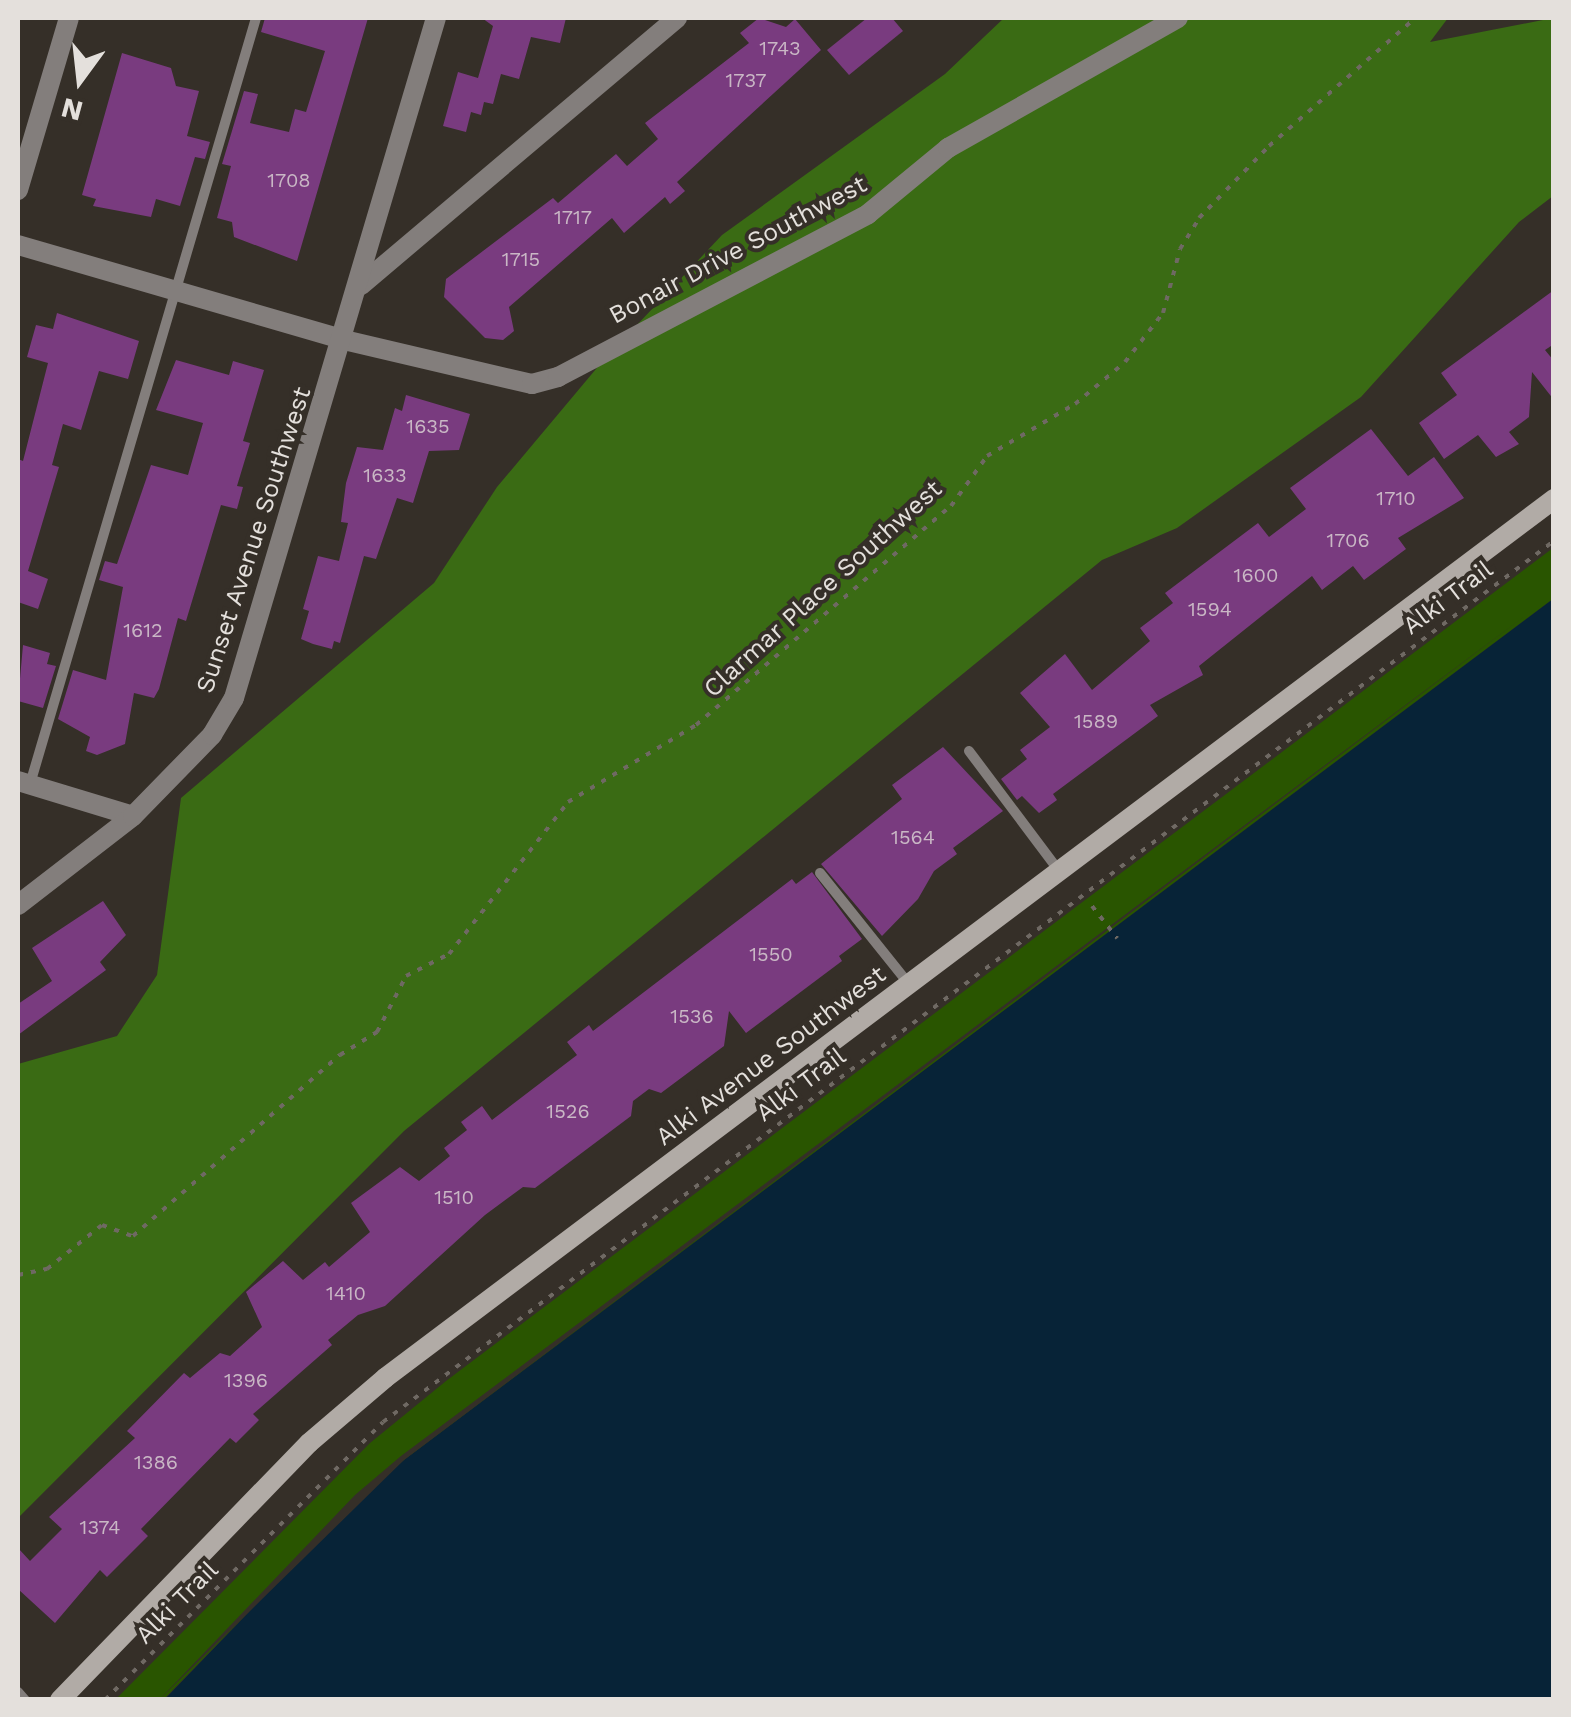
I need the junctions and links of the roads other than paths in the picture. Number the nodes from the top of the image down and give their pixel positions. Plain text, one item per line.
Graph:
1 (68, 18) edge
2 (256, 18) edge
3 (436, 18) edge
4 (677, 18) edge
5 (1178, 18) edge
6 (18, 190) edge
7 (18, 245) edge
8 (359, 286) junction
9 (176, 291) junction
10 (344, 340) junction
11 (1554, 499) edge
12 (969, 751) dead end
13 (24, 783) edge
14 (133, 816) junction
15 (1059, 871) junction
16 (820, 873) dead end
17 (18, 904) edge
18 (909, 984) junction
19 (18, 1692) edge
20 (25, 1700) edge
21 (60, 1700) edge

1 - 6 street
2 - 9 lane
3 - 8 street, Sunset Avenue Southwest
4 - 8 street
5 - 10 street, Bonair Drive Southwest
7 - 9 street, Bonair Drive Southwest
8 - 10 street, Sunset Avenue Southwest
9 - 10 street, Bonair Drive Southwest
9 - 13 lane
10 - 14 street, Sunset Avenue Southwest
11 - 15 main road, Alki Avenue Southwest
12 - 15 lane
13 - 14 street
14 - 17 street, Sunset Avenue Southwest
15 - 18 main road, Alki Avenue Southwest
16 - 18 lane
18 - 21 main road, Alki Avenue Southwest
19 - 20 lane

